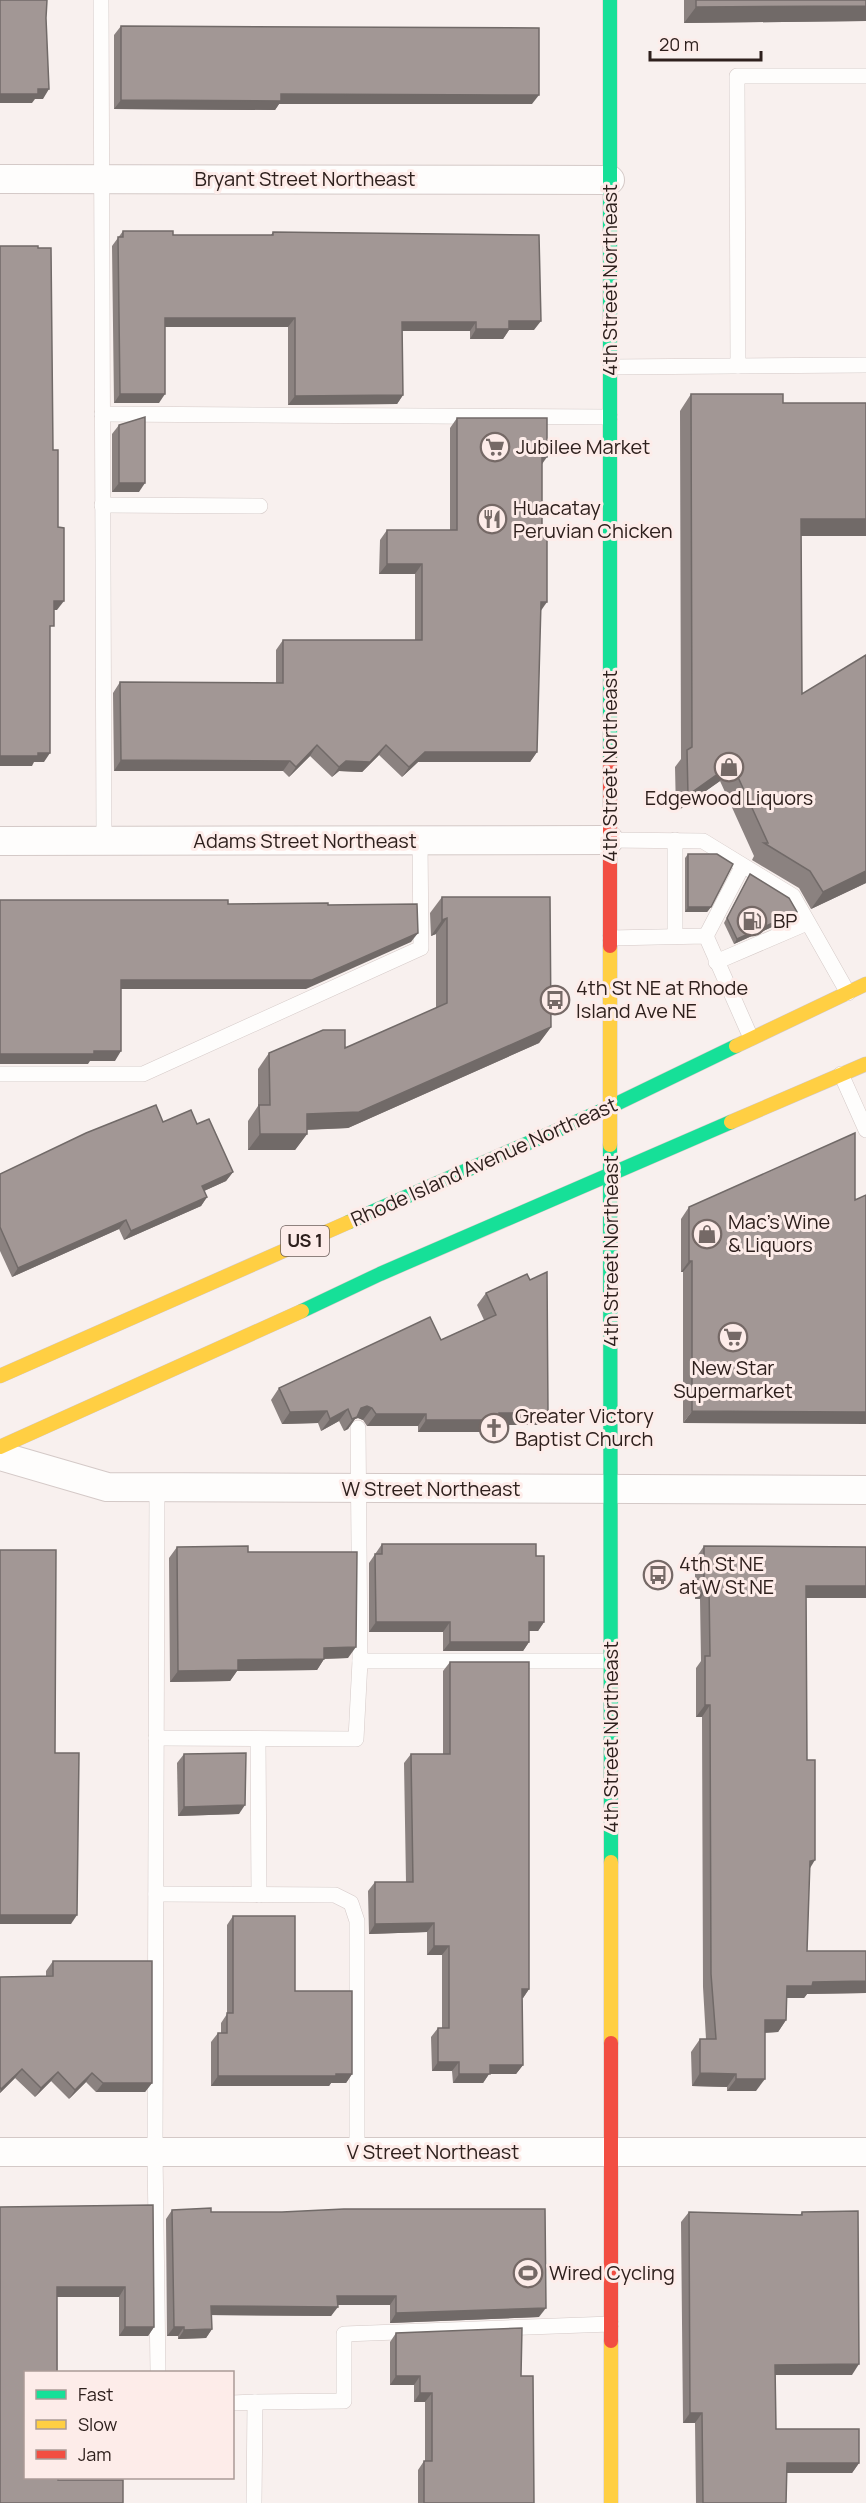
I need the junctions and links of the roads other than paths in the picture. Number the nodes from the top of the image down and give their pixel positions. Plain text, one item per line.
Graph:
1 (101, 0) edge
2 (610, 0) edge
3 (866, 76) edge
4 (0, 179) edge
5 (101, 179) junction
6 (610, 180) junction
7 (866, 365) edge
8 (738, 366) junction
9 (610, 367) junction
10 (102, 414) junction
11 (610, 417) junction
12 (102, 505) junction
13 (260, 506) dead end
14 (420, 840) junction
15 (609, 840) junction
16 (675, 840) junction
17 (0, 841) edge
18 (104, 841) junction
19 (742, 867) junction
20 (807, 923) junction
21 (675, 935) junction
22 (706, 936) junction
23 (610, 938) junction
24 (716, 962) junction
25 (866, 984) edge
26 (848, 993) junction
27 (751, 1038) junction
28 (866, 1064) edge
29 (0, 1074) edge
30 (841, 1074) junction
31 (610, 1107) junction
32 (866, 1130) edge
33 (610, 1174) junction
34 (0, 1376) edge
35 (358, 1428) edge
36 (0, 1447) edge
37 (0, 1456) edge
38 (157, 1488) junction
39 (357, 1489) junction
40 (866, 1490) edge
41 (611, 1491) junction
42 (360, 1661) junction
43 (611, 1661) junction
44 (156, 1738) junction
45 (258, 1739) junction
46 (156, 1894) junction
47 (259, 1894) junction
48 (0, 2152) edge
49 (155, 2152) junction
50 (357, 2152) junction
51 (611, 2152) junction
52 (866, 2152) edge
53 (611, 2325) junction
54 (158, 2371) edge
55 (255, 2402) junction
56 (234, 2403) edge
57 (254, 2503) edge
58 (611, 2503) edge

1 - 5 lane
2 - 6 street, 4th Street Northeast
3 - 8 lane
4 - 5 street, Bryant Street Northeast
5 - 6 street, Bryant Street Northeast
5 - 10 lane
6 - 9 street, 4th Street Northeast
7 - 8 lane
8 - 9 lane
9 - 11 street, 4th Street Northeast
10 - 11 lane
10 - 12 lane
11 - 15 street, 4th Street Northeast
12 - 13 lane
12 - 18 lane
14 - 15 street, Adams Street Northeast
14 - 18 street, Adams Street Northeast
14 - 29 lane
15 - 16 lane
15 - 23 street, 4th Street Northeast
16 - 19 lane
16 - 21 lane
17 - 18 street, Adams Street Northeast
19 - 20 lane
19 - 22 lane
20 - 24 lane
20 - 26 lane
21 - 22 lane
21 - 23 lane
22 - 24 lane
23 - 31 street, 4th Street Northeast
24 - 27 lane
25 - 26 street, Rhode Island Avenue Northeast / US 1
26 - 27 street, Rhode Island Avenue Northeast / US 1
27 - 31 street, Rhode Island Avenue Northeast / US 1
28 - 30 street
30 - 32 lane
30 - 33 street
31 - 33 street, 4th Street Northeast
31 - 34 street, Rhode Island Avenue Northeast / US 1
33 - 36 street
33 - 41 street, 4th Street Northeast
35 - 39 lane
37 - 38 street, W Street Northeast
38 - 39 street, W Street Northeast
38 - 44 lane
39 - 41 street, W Street Northeast
39 - 42 lane
40 - 41 street, W Street Northeast
41 - 43 street, 4th Street Northeast
42 - 43 lane
42 - 45 lane
43 - 51 street, 4th Street Northeast
44 - 45 lane
44 - 46 lane
45 - 47 lane
46 - 47 lane
46 - 49 lane
47 - 50 lane
48 - 49 street, V Street Northeast
49 - 50 street, V Street Northeast
49 - 54 lane
50 - 51 street, V Street Northeast
51 - 52 street, V Street Northeast
51 - 53 street, 4th Street Northeast
53 - 55 lane
53 - 58 street, 4th Street Northeast
55 - 56 lane
55 - 57 lane

